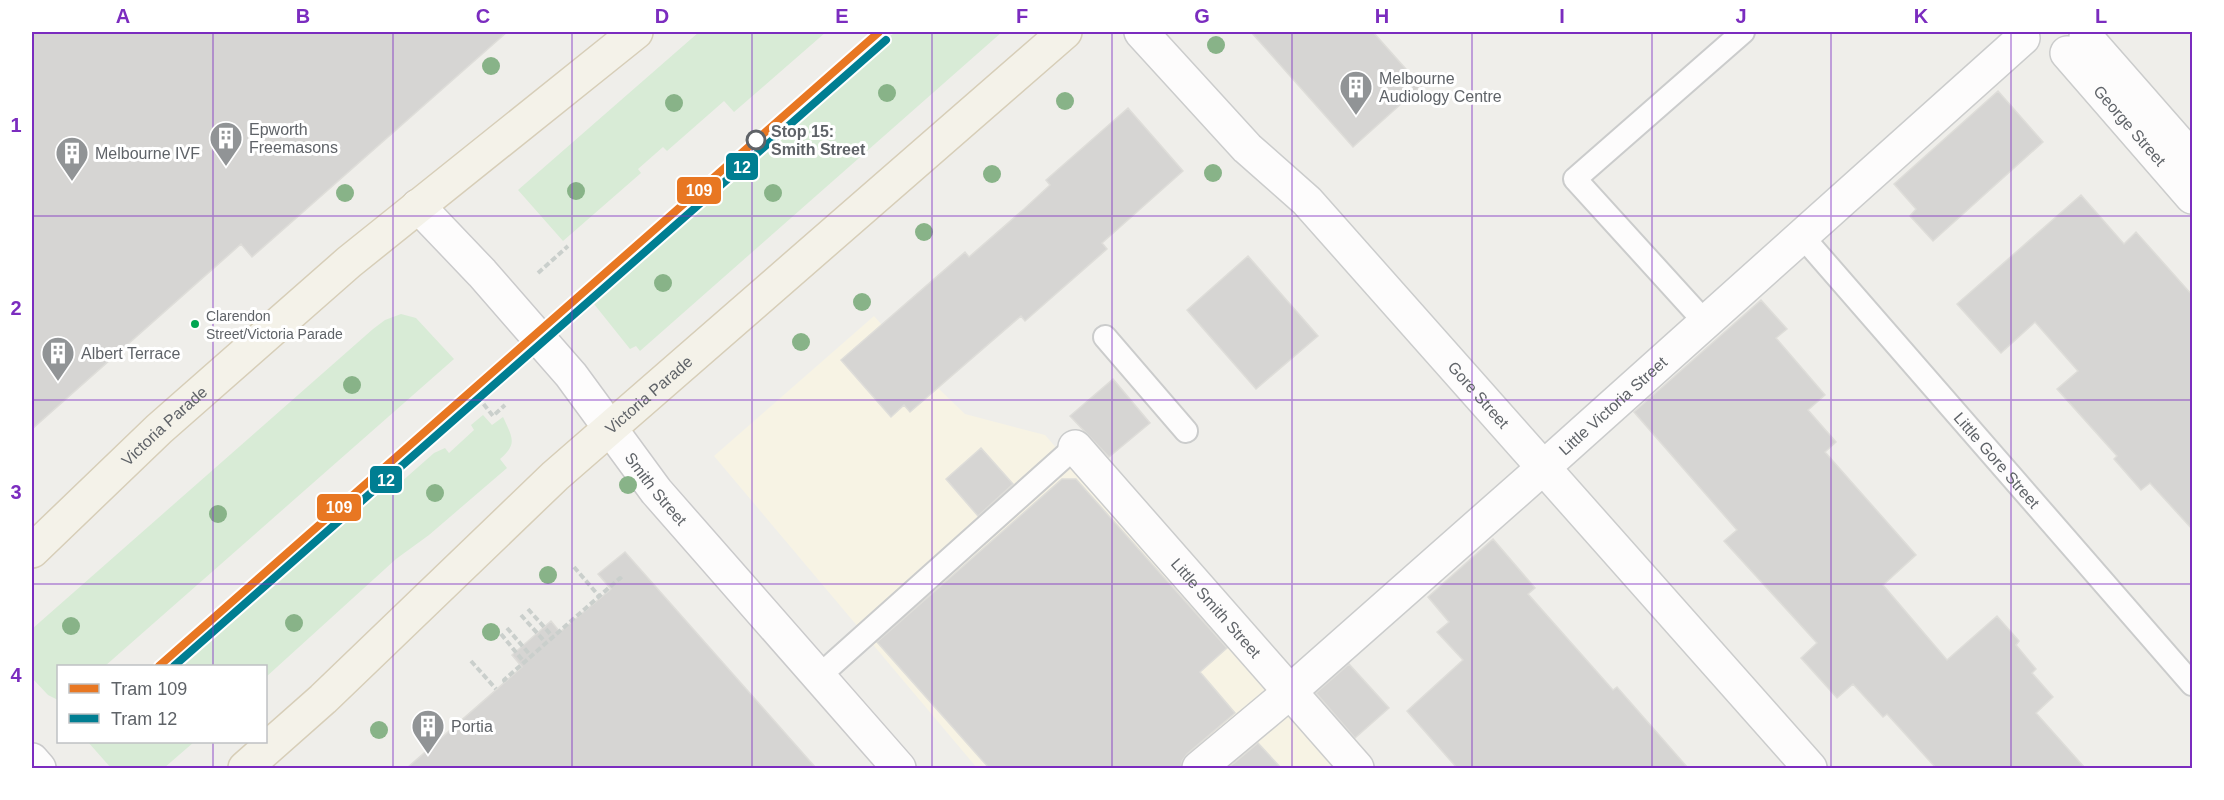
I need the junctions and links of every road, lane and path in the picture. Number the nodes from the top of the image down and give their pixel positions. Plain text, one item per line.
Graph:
1 (636, 32) edge
2 (1065, 32) edge
3 (1140, 32) edge
4 (1743, 32) edge
5 (2021, 35) edge
6 (2080, 40) edge
7 (2193, 158) edge
8 (2193, 197) edge
9 (418, 206) junction
10 (1802, 236) junction
11 (568, 246) dead end
12 (538, 273) dead end
13 (1705, 322) junction
14 (1106, 337) dead end
15 (478, 397) dead end
16 (505, 405) dead end
17 (610, 429) junction
18 (1186, 432) dead end
19 (1075, 447) joint
20 (1544, 467) junction
21 (32, 552) edge
22 (574, 567) dead end
23 (622, 580) dead end
24 (599, 596) junction
25 (528, 609) dead end
26 (521, 615) dead end
27 (507, 628) dead end
28 (501, 634) dead end
29 (553, 637) junction
30 (546, 643) junction
31 (531, 656) junction
32 (471, 661) dead end
33 (524, 662) junction
34 (818, 677) junction
35 (505, 682) dead end
36 (2193, 684) edge
37 (496, 689) dead end
38 (1290, 691) junction
39 (32, 760) edge
40 (39, 768) edge
41 (245, 768) edge
42 (899, 768) edge
43 (1198, 768) edge
44 (1357, 768) edge
45 (1810, 768) edge

1 - 9 main road, Victoria Parade
2 - 17 main road, Victoria Parade
3 - 20 street, Gore Street
4 - 13 lane
5 - 6 street
5 - 10 street, Little Victoria Street
6 - 7 street, George Street
6 - 8 street, George Street
9 - 17 street, Smith Street
9 - 21 main road, Victoria Parade
10 - 13 street, Little Victoria Street
10 - 36 lane, Little Gore Street
11 - 12 path
13 - 20 street, Little Victoria Street
14 - 18 lane
15 - 16 path
17 - 34 street, Smith Street
17 - 41 main road, Victoria Parade
19 - 34 lane
19 - 38 street, Little Smith Street
20 - 38 street, Little Victoria Street
20 - 45 street, Gore Street
22 - 24 path
23 - 24 path
24 - 29 path
25 - 29 path
26 - 30 path
27 - 31 path
28 - 33 path
29 - 30 path
30 - 31 path
31 - 33 path
32 - 37 path
33 - 35 path
34 - 42 street, Smith Street
38 - 43 street, Little Victoria Street
38 - 44 street, Little Smith Street
39 - 40 street

